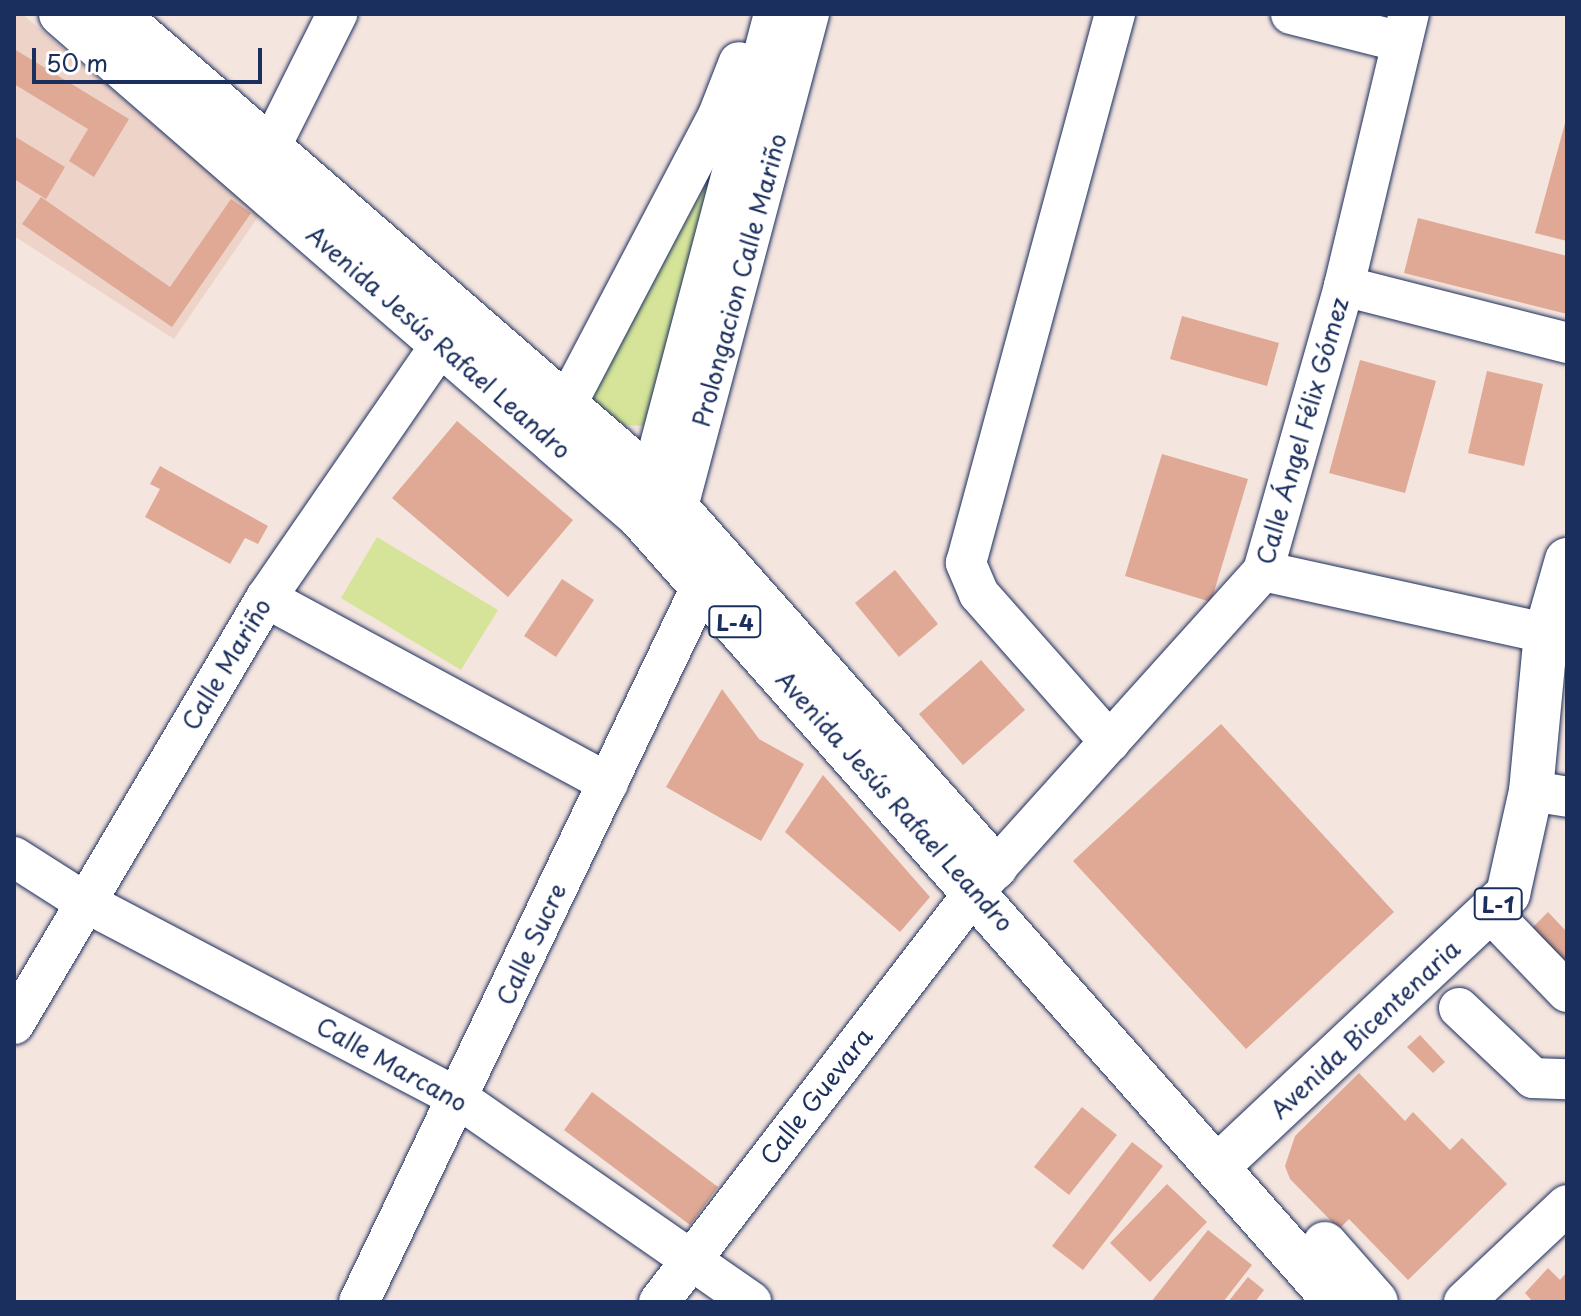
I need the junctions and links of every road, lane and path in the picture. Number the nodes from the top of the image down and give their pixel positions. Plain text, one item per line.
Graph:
1 (61, 14) edge
2 (116, 14) edge
3 (337, 14) edge
4 (758, 14) edge
5 (774, 14) edge
6 (809, 14) edge
7 (1115, 14) edge
8 (1291, 14) edge
9 (1406, 28) edge
10 (271, 146) junction
11 (1344, 286) junction
12 (450, 330) junction
13 (1567, 343) edge
14 (565, 407) junction
15 (660, 512) junction
16 (1567, 560) edge
17 (1263, 571) junction
18 (702, 585) junction
19 (266, 598) junction
20 (1546, 633) junction
21 (1110, 742) junction
22 (608, 783) junction
23 (1549, 794) edge
24 (14, 857) edge
25 (986, 880) junction
26 (83, 901) junction
27 (1490, 912) junction
28 (1567, 992) edge
29 (1459, 1008) dead end
30 (14, 1024) edge
31 (1567, 1079) edge
32 (458, 1098) junction
33 (1229, 1156) junction
34 (1562, 1218) edge
35 (691, 1257) junction
36 (359, 1302) edge
37 (659, 1302) edge
38 (751, 1302) edge
39 (1336, 1302) edge
40 (1376, 1302) edge
41 (1464, 1302) edge

1 - 12 main road, Avenida Jesús Rafael Leandro / L-4
2 - 10 main road, Avenida Jesús Rafael Leandro / L-4
3 - 10 street
4 - 14 street
5 - 15 street, Prolongacion Calle Mariño
6 - 15 street, Prolongacion Calle Mariño
7 - 21 street
8 - 9 street
9 - 11 street, Calle Ángel Félix Gómez
10 - 12 main road, Avenida Jesús Rafael Leandro / L-4
11 - 13 street
11 - 17 street, Calle Ángel Félix Gómez
12 - 14 main road, Avenida Jesús Rafael Leandro / L-4
12 - 15 main road, Avenida Jesús Rafael Leandro / L-4
12 - 19 street, Calle Mariño
14 - 15 main road, Avenida Jesús Rafael Leandro / L-4
15 - 18 main road, Avenida Jesús Rafael Leandro / L-4
15 - 25 main road, Avenida Jesús Rafael Leandro / L-4
16 - 20 main road, Avenida Bicentenaria / L-1
17 - 20 street
17 - 21 street, Calle Ángel Félix Gómez
18 - 22 street, Calle Sucre
18 - 25 main road, Avenida Jesús Rafael Leandro / L-4
19 - 22 street
19 - 26 street, Calle Mariño
20 - 23 main road, Avenida Bicentenaria / L-1
21 - 25 street, Calle Ángel Félix Gómez
22 - 32 street, Calle Sucre
23 - 27 main road, Avenida Bicentenaria / L-1
24 - 26 street, Calle Marcano
25 - 33 main road, Avenida Jesús Rafael Leandro / L-4
25 - 35 street, Calle Guevara
26 - 30 street, Calle Mariño
26 - 32 street, Calle Marcano
27 - 28 street
27 - 33 main road, Avenida Bicentenaria / L-1
29 - 31 street
32 - 35 street, Calle Marcano
32 - 36 street, Calle Sucre
33 - 39 main road, Avenida Jesús Rafael Leandro / L-4
33 - 40 main road, Avenida Jesús Rafael Leandro / L-4
34 - 41 street
35 - 37 street, Calle Guevara
35 - 38 street, Calle Marcano

